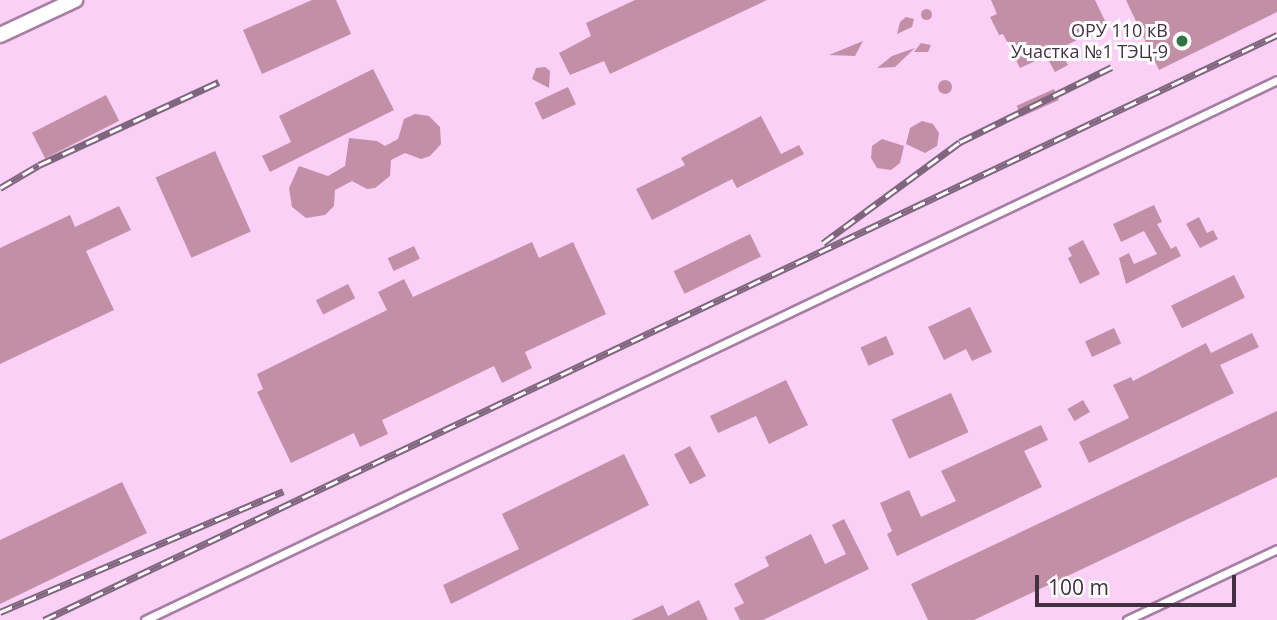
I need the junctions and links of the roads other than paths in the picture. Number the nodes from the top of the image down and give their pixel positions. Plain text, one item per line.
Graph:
1 (75, 0) edge
2 (0, 36) edge
3 (1277, 80) edge
4 (1277, 549) edge
5 (145, 620) edge
6 (1127, 620) edge

1 - 2 street
3 - 5 lane
4 - 6 lane

